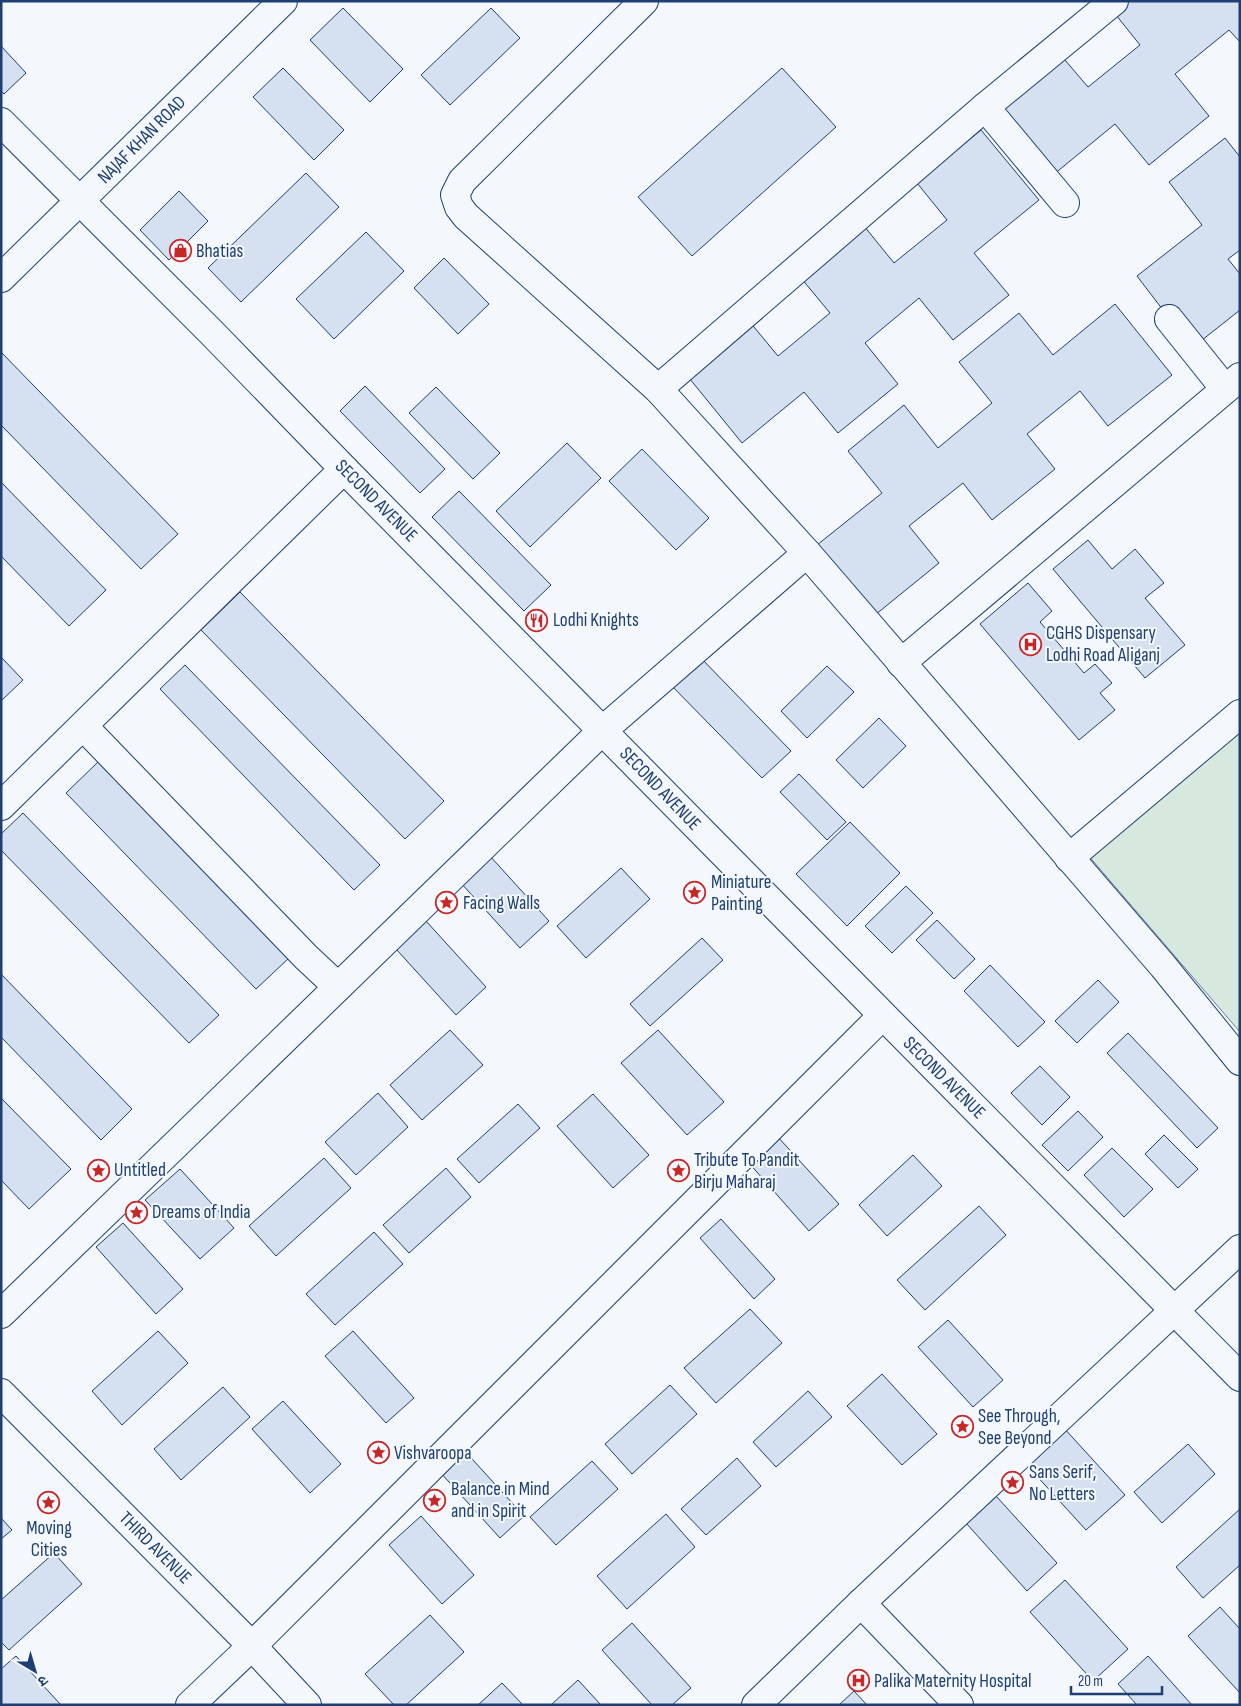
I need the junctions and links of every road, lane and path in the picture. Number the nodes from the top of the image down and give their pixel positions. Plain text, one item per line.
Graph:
1 (283, 1) edge
2 (644, 1) edge
3 (1114, 1) edge
4 (985, 107) junction
5 (1, 122) edge
6 (80, 202) junction
7 (1065, 203) dead end
8 (1, 278) edge
9 (1169, 319) dead end
10 (1236, 380) edge
11 (658, 389) junction
12 (344, 469) junction
13 (807, 553) junction
14 (901, 663) junction
15 (1240, 714) edge
16 (83, 726) junction
17 (603, 730) junction
18 (1, 806) edge
19 (1069, 858) junction
20 (338, 987) junction
21 (882, 1016) junction
22 (1240, 1061) edge
23 (1240, 1249) edge
24 (1174, 1310) junction
25 (1, 1314) edge
26 (1240, 1378) edge
27 (1, 1393) edge
28 (861, 1603) junction
29 (252, 1646) junction
30 (190, 1705) edge
31 (307, 1705) edge
32 (756, 1705) edge
33 (959, 1705) edge

1 - 6 street, NAJAF KHAN ROAD
2 - 11 street
3 - 4 street
4 - 7 street
4 - 11 street
5 - 6 street, SECOND AVENUE
6 - 8 street, NAJAF KHAN ROAD
6 - 12 street, SECOND AVENUE
9 - 10 street
10 - 14 street
11 - 13 street
12 - 16 street
12 - 17 street, SECOND AVENUE
13 - 14 street
13 - 17 street
14 - 19 street
15 - 19 street
16 - 18 street
16 - 20 street
17 - 20 street
17 - 21 street, SECOND AVENUE
19 - 22 street
20 - 25 street
21 - 24 street, SECOND AVENUE
21 - 29 street
23 - 24 street
24 - 26 street, SECOND AVENUE
24 - 28 street
27 - 29 street, THIRD AVENUE
28 - 32 street
28 - 33 street
29 - 30 street
29 - 31 street, THIRD AVENUE

